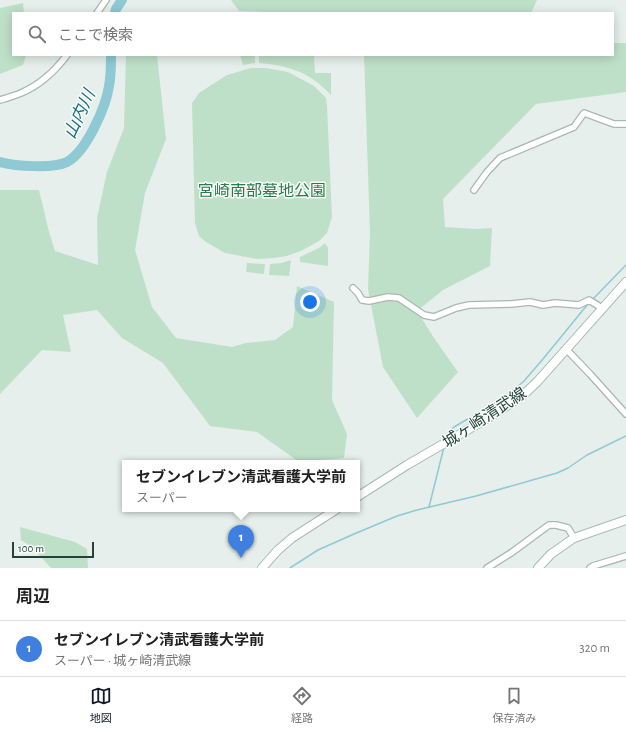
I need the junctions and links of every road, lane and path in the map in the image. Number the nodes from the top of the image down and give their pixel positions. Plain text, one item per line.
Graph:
1 (106, 0) edge
2 (98, 12) edge
3 (66, 56) edge
4 (0, 100) edge
5 (626, 124) edge
6 (474, 190) dead end
7 (626, 282) edge
8 (353, 288) dead end
9 (602, 308) junction
10 (566, 349) junction
11 (626, 414) edge
12 (360, 495) edge
13 (332, 512) edge
14 (626, 520) edge
15 (574, 538) junction
16 (626, 556) edge
17 (262, 568) edge
18 (487, 568) edge
19 (538, 568) edge
20 (590, 568) edge

1 - 2 street
3 - 4 street
5 - 6 street
7 - 9 main road, 城ヶ崎清武線
8 - 9 street
9 - 10 main road, 城ヶ崎清武線
10 - 11 street
10 - 12 main road, 城ヶ崎清武線
13 - 17 main road
14 - 15 main road
15 - 18 street
15 - 19 main road
16 - 20 street

